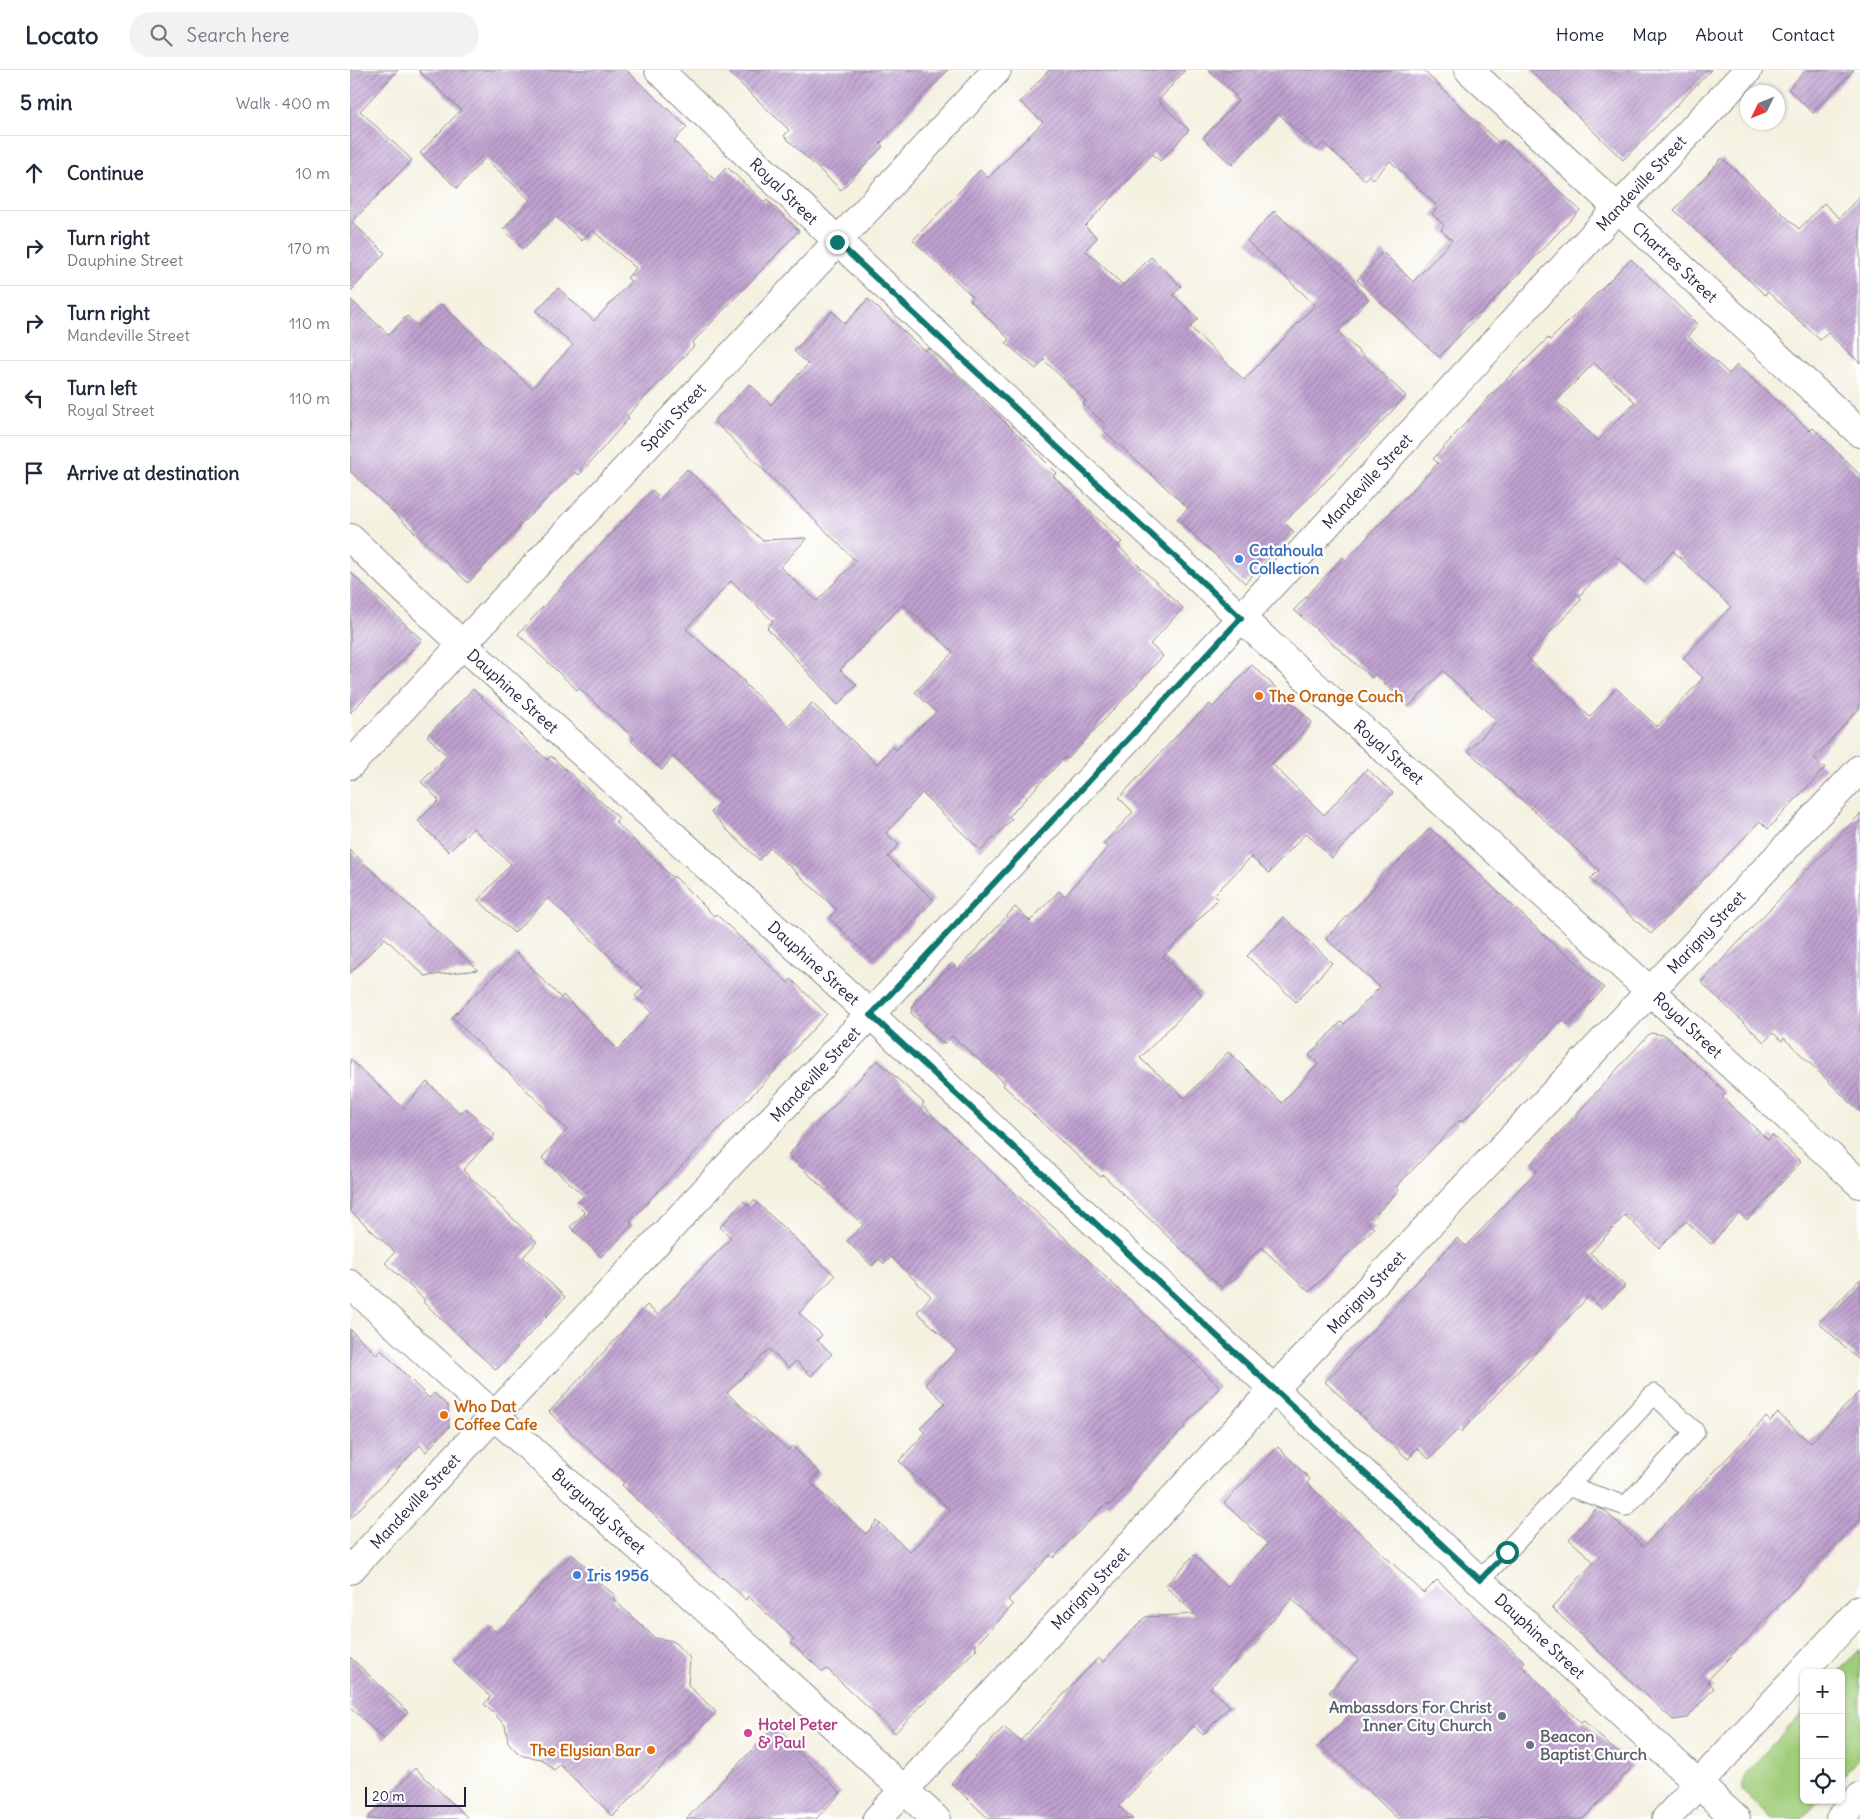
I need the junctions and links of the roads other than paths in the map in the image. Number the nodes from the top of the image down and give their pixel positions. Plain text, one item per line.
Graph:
1 (659, 70) edge
2 (997, 70) edge
3 (1468, 70) edge
4 (1748, 70) edge
5 (1617, 209) junction
6 (837, 242) junction
7 (1860, 433) edge
8 (350, 538) edge
9 (1241, 618) junction
10 (461, 643) junction
11 (350, 765) edge
12 (1860, 769) edge
13 (1651, 990) junction
14 (871, 1015) junction
15 (1860, 1184) edge
16 (350, 1284) edge
17 (1274, 1389) junction
18 (494, 1416) junction
19 (1570, 1487) junction
20 (350, 1570) edge
21 (1480, 1580) junction
22 (1860, 1609) edge
23 (1698, 1783) junction
24 (904, 1789) junction
25 (1860, 1798) edge
26 (877, 1819) edge
27 (936, 1819) edge
28 (1666, 1819) edge
29 (1736, 1819) edge
30 (1840, 1819) edge

1 - 6 street, Royal Street
2 - 6 street, Spain Street
3 - 5 street, Chartres Street
4 - 5 street, Mandeville Street
5 - 7 street, Chartres Street
5 - 9 street, Mandeville Street
6 - 9 street, Royal Street
6 - 10 street, Spain Street
8 - 10 street, Dauphine Street
9 - 13 street, Royal Street
9 - 14 street, Mandeville Street
10 - 11 street, Spain Street
10 - 14 street, Dauphine Street
12 - 13 street, Marigny Street
13 - 15 street, Royal Street
13 - 17 street, Marigny Street
14 - 17 street, Dauphine Street
14 - 18 street, Mandeville Street
16 - 18 street, Burgundy Street
17 - 21 street, Dauphine Street
17 - 24 street, Marigny Street
18 - 20 street, Mandeville Street
18 - 24 street, Burgundy Street
19 - 19 lane
19 - 21 lane
21 - 23 street, Dauphine Street
22 - 23 street
23 - 28 street
23 - 29 street, Dauphine Street
24 - 26 street, Marigny Street
24 - 27 street, Burgundy Street
25 - 30 street

